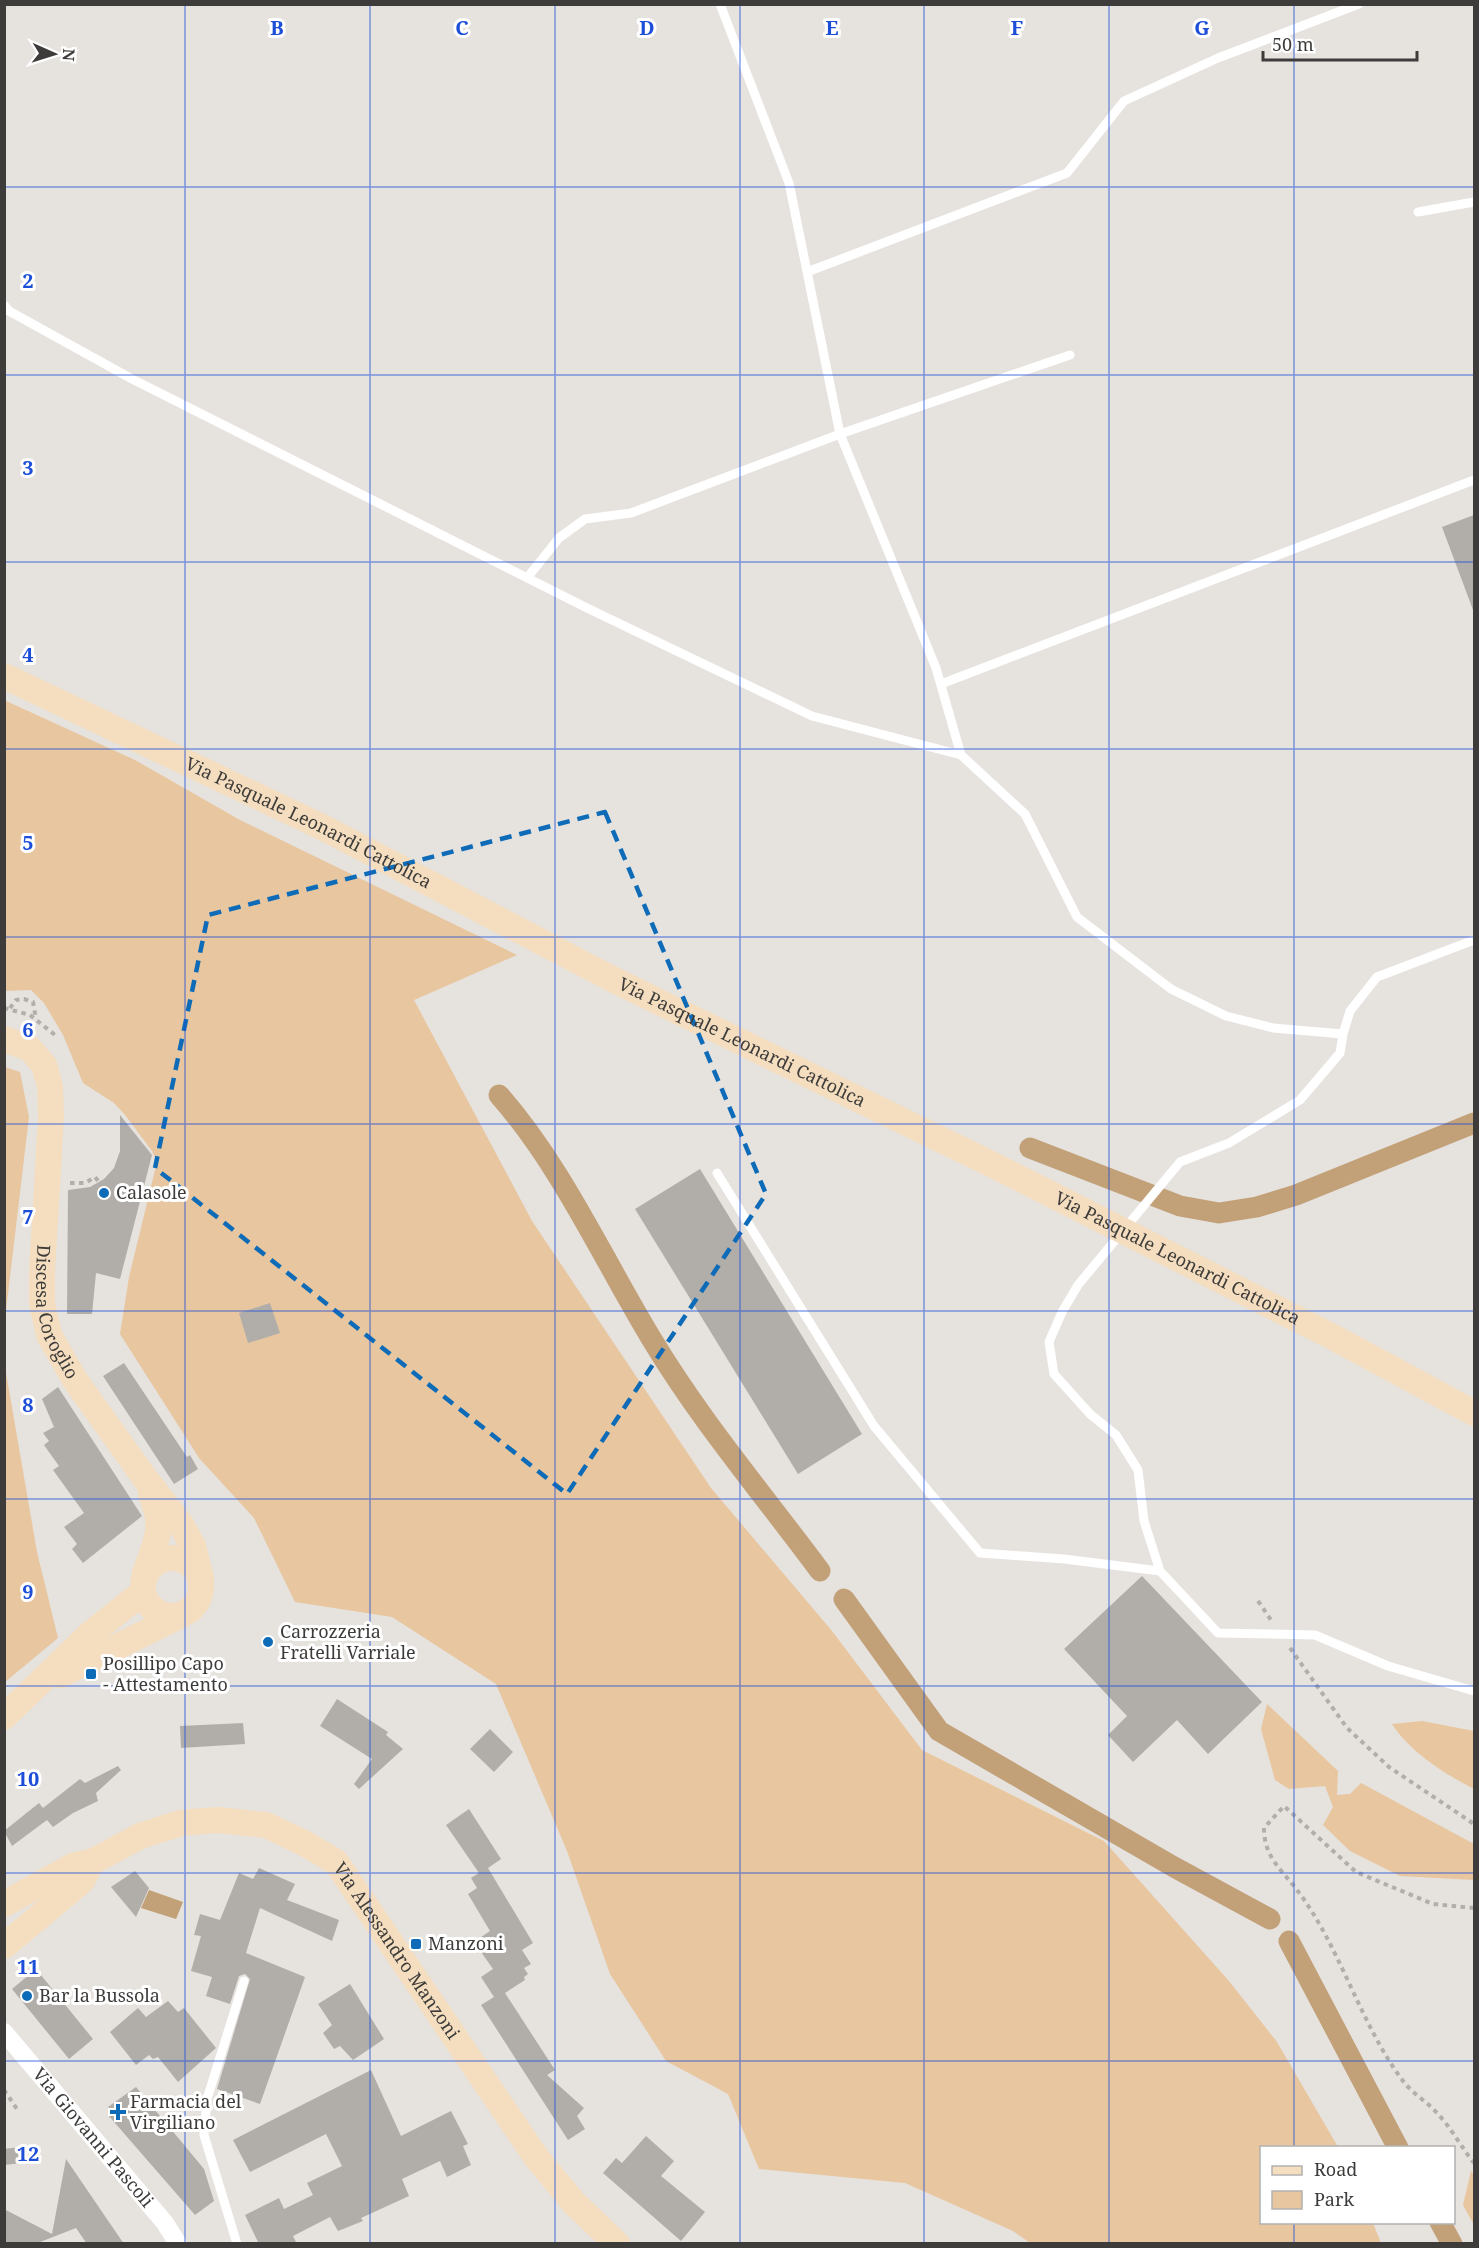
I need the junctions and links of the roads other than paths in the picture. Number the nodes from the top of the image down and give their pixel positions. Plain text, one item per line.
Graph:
1 (720, 4) edge
2 (1359, 4) edge
3 (1474, 202) edge
4 (1418, 212) dead end
5 (807, 272) junction
6 (4, 305) edge
7 (1070, 356) dead end
8 (840, 434) junction
9 (1474, 480) edge
10 (527, 578) junction
11 (4, 676) edge
12 (941, 684) junction
13 (961, 755) junction
14 (1474, 940) edge
15 (1343, 1034) junction
16 (4, 1039) edge
17 (717, 1173) dead end
18 (1474, 1413) edge
19 (144, 1477) junction
20 (1160, 1571) junction
21 (201, 1578) junction
22 (144, 1583) junction
23 (179, 1616) junction
24 (39, 1686) junction
25 (1474, 1691) edge
26 (4, 1717) edge
27 (92, 1862) junction
28 (4, 1904) edge
29 (4, 1946) edge
30 (244, 1981) dead end
31 (4, 2032) edge
32 (178, 2244) edge
33 (237, 2244) edge
34 (617, 2244) edge

1 - 5 lane
2 - 5 lane
3 - 4 lane
5 - 8 lane
6 - 10 lane
7 - 8 lane
8 - 10 lane
8 - 12 lane
9 - 12 lane
10 - 13 lane
11 - 18 street, Via Pasquale Leonardi Cattolica
12 - 13 lane
13 - 15 lane
14 - 15 lane
15 - 20 lane
16 - 19 street, Discesa Coroglio
17 - 20 lane
19 - 21 street, Discesa Coroglio
19 - 22 street, Discesa Coroglio
20 - 25 lane
21 - 22 street
21 - 23 street
22 - 23 street
22 - 24 street
23 - 24 street
24 - 26 street
27 - 28 street, Via Alessandro Manzoni
27 - 29 street, Via Alessandro Manzoni
27 - 34 street, Via Alessandro Manzoni
30 - 33 lane
31 - 32 street, Via Giovanni Pascoli

